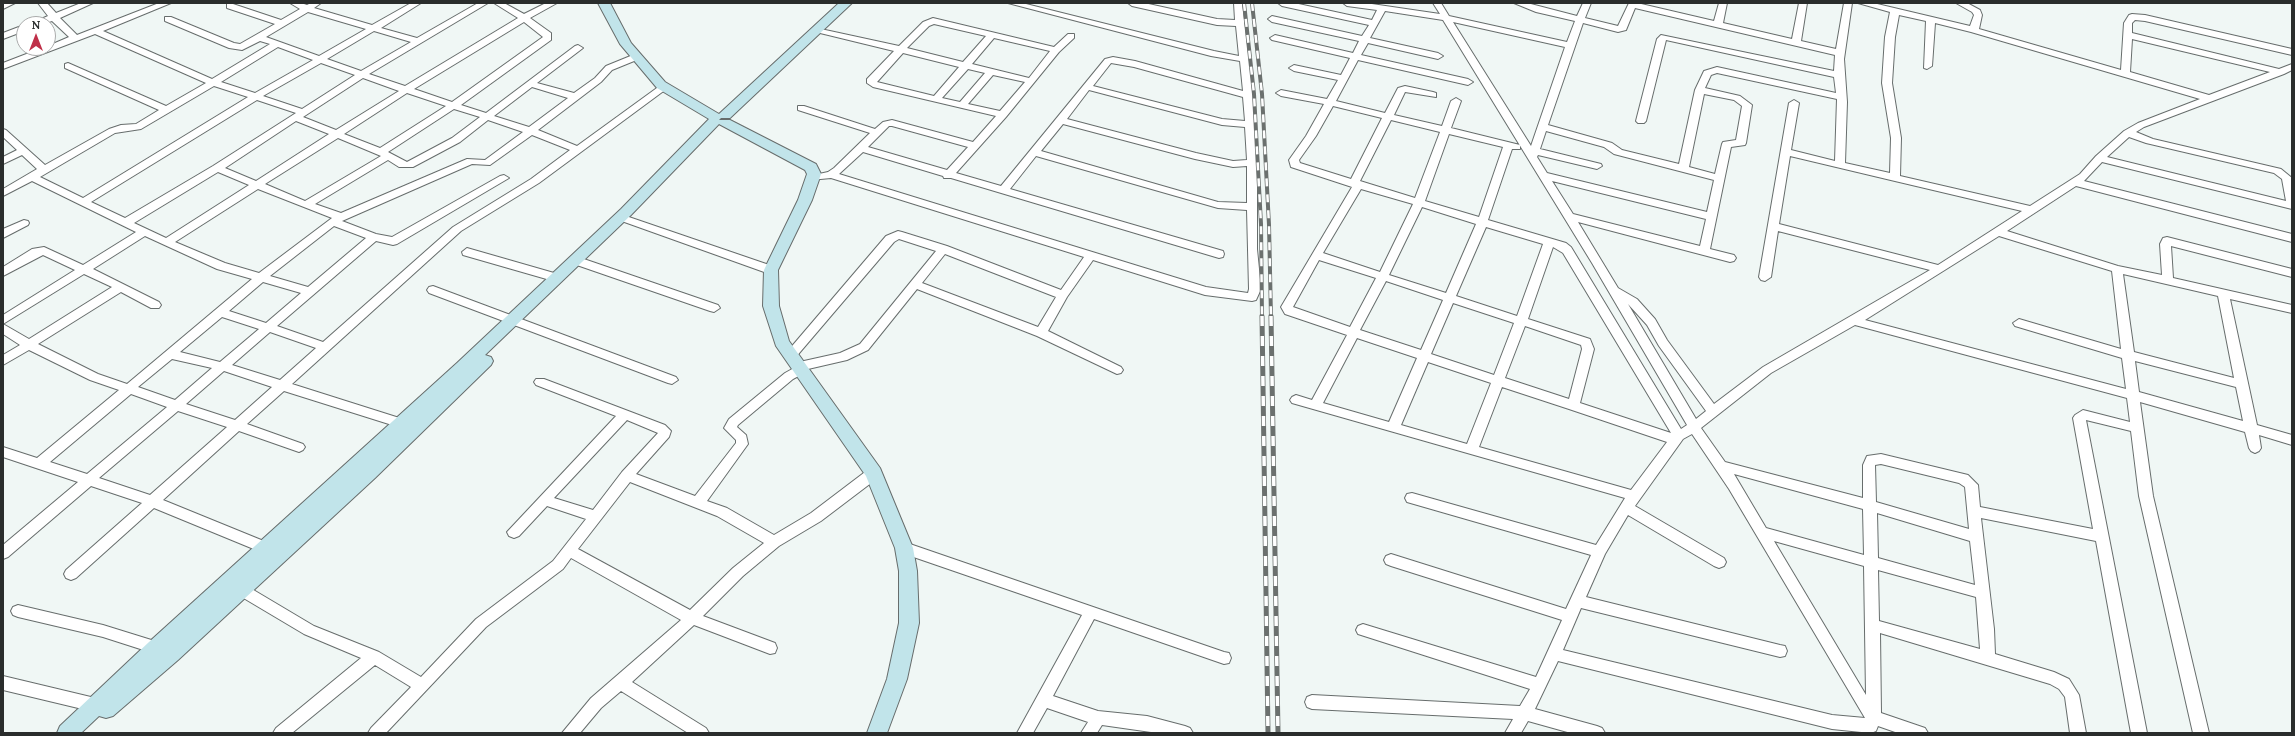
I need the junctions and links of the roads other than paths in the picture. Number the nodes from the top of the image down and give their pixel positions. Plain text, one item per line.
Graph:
1 (11, 3) edge
2 (42, 3) edge
3 (89, 3) edge
4 (167, 3) edge
5 (294, 3) edge
6 (317, 3) edge
7 (417, 3) edge
8 (484, 3) edge
9 (498, 3) edge
10 (553, 3) edge
11 (604, 3) edge
12 (846, 3) edge
13 (1012, 3) edge
14 (1132, 3) edge
15 (1238, 3) edge
16 (1282, 3) edge
17 (1347, 3) edge
18 (1437, 3) edge
19 (1518, 3) edge
20 (1587, 3) edge
21 (1723, 3) edge
22 (1803, 3) edge
23 (1848, 3) edge
24 (1862, 3) edge
25 (1960, 3) edge
26 (1632, 4) edge
27 (3, 6) edge
28 (230, 6) dead end
29 (307, 9) junction
30 (1382, 9) junction
31 (1895, 10) junction
32 (53, 16) edge
33 (56, 16) edge
34 (1442, 17) junction
35 (524, 18) junction
36 (56, 19) edge
37 (1272, 19) dead end
38 (1931, 19) junction
39 (168, 20) dead end
40 (1581, 20) junction
41 (1239, 23) junction
42 (282, 24) junction
43 (1374, 24) junction
44 (1718, 24) junction
45 (375, 28) junction
46 (819, 30) junction
47 (1974, 30) junction
48 (16, 31) edge
49 (96, 31) junction
50 (993, 34) junction
51 (3, 36) edge
52 (1072, 36) dead end
53 (2128, 36) junction
54 (75, 38) junction
55 (261, 38) junction
56 (1275, 38) dead end
57 (1366, 39) junction
58 (417, 41) junction
59 (1796, 42) junction
60 (279, 43) junction
61 (1570, 46) junction
62 (578, 48) dead end
63 (901, 50) junction
64 (1056, 50) junction
65 (2292, 52) edge
66 (1840, 53) junction
67 (1356, 56) junction
68 (1438, 56) dead end
69 (636, 57) junction
70 (321, 58) junction
71 (1243, 59) junction
72 (966, 65) junction
73 (3, 66) edge
74 (68, 66) dead end
75 (1927, 66) dead end
76 (2292, 67) edge
77 (1294, 68) dead end
78 (991, 71) junction
79 (2281, 72) junction
80 (364, 73) junction
81 (1839, 75) junction
82 (2125, 75) junction
83 (1343, 78) junction
84 (1031, 81) junction
85 (212, 82) junction
86 (1468, 82) dead end
87 (530, 84) junction
88 (664, 87) junction
89 (1087, 87) junction
90 (406, 90) junction
91 (1700, 90) junction
92 (1281, 93) dead end
93 (258, 95) junction
94 (1248, 95) junction
95 (1433, 95) dead end
96 (576, 97) junction
97 (1841, 97) junction
98 (936, 99) junction
99 (2210, 99) junction
100 (1456, 101) dead end
101 (1329, 102) junction
102 (1794, 103) dead end
103 (454, 105) junction
104 (962, 106) junction
105 (801, 108) dead end
106 (167, 110) junction
107 (299, 114) junction
108 (1003, 115) junction
109 (488, 116) junction
110 (1389, 117) junction
111 (720, 120) junction
112 (1060, 120) junction
113 (1641, 121) dead end
114 (1250, 124) junction
115 (1543, 127) junction
116 (531, 131) junction
117 (3, 132) edge
118 (876, 132) junction
119 (1446, 132) junction
120 (339, 133) junction
121 (2128, 133) junction
122 (974, 146) junction
123 (860, 148) junction
124 (23, 150) junction
125 (578, 150) junction
126 (1523, 150) junction
127 (1033, 152) junction
128 (1785, 152) junction
129 (385, 154) junction
130 (2100, 158) junction
131 (3, 161) edge
132 (1252, 163) junction
133 (1840, 165) junction
134 (1597, 166) dead end
135 (217, 168) junction
136 (1683, 169) junction
137 (44, 170) junction
138 (831, 175) junction
139 (1542, 175) junction
140 (948, 176) junction
141 (32, 177) junction
142 (504, 178) dead end
143 (814, 178) junction
144 (1720, 178) junction
145 (1894, 178) junction
146 (2075, 182) junction
147 (1356, 184) junction
148 (256, 185) junction
149 (1002, 191) junction
150 (3, 193) edge
151 (83, 202) junction
152 (1419, 202) junction
153 (306, 205) junction
154 (2292, 206) edge
155 (1251, 207) junction
156 (2032, 210) junction
157 (1568, 216) junction
158 (1712, 217) junction
159 (337, 219) junction
160 (624, 219) junction
161 (24, 223) dead end
162 (125, 223) junction
163 (1482, 223) junction
164 (1774, 226) junction
165 (144, 232) junction
166 (1998, 232) junction
167 (3, 234) edge
168 (374, 237) junction
169 (2292, 238) edge
170 (167, 242) junction
171 (1549, 242) junction
172 (943, 249) junction
173 (1704, 251) junction
174 (466, 252) dead end
175 (1219, 254) dead end
176 (1316, 254) junction
177 (1091, 255) junction
178 (1730, 258) dead end
179 (579, 262) junction
180 (1940, 269) junction
181 (2117, 269) junction
182 (84, 270) junction
183 (771, 270) junction
184 (3, 272) edge
185 (2292, 273) edge
186 (1765, 276) dead end
187 (262, 277) junction
188 (557, 278) junction
189 (1382, 278) junction
190 (2168, 280) junction
191 (916, 284) junction
192 (121, 287) junction
193 (1613, 289) junction
194 (433, 290) dead end
195 (311, 292) junction
196 (2223, 293) junction
197 (1063, 295) junction
198 (1450, 298) junction
199 (155, 306) dead end
200 (714, 308) dead end
201 (2292, 310) edge
202 (220, 312) junction
203 (3, 320) edge
204 (1521, 321) junction
205 (1854, 321) junction
206 (517, 323) junction
207 (2019, 323) dead end
208 (3, 328) edge
209 (270, 328) junction
210 (1041, 333) junction
211 (1352, 334) junction
212 (29, 345) junction
213 (326, 347) junction
214 (170, 354) junction
215 (2128, 355) junction
216 (1424, 357) junction
217 (3, 361) edge
218 (797, 363) junction
219 (224, 367) junction
220 (1117, 370) dead end
221 (672, 380) dead end
222 (1498, 381) junction
223 (540, 382) dead end
224 (2242, 384) junction
225 (282, 386) junction
226 (129, 388) junction
227 (2133, 395) junction
228 (1296, 400) dead end
229 (177, 405) junction
230 (1314, 406) junction
231 (1572, 406) junction
232 (1713, 412) junction
233 (624, 415) junction
234 (237, 426) junction
235 (410, 426) junction
236 (1393, 428) junction
237 (2137, 428) junction
238 (2252, 429) junction
239 (1685, 433) junction
240 (2292, 440) edge
241 (299, 447) dead end
242 (2255, 448) dead end
243 (1471, 450) junction
244 (5, 456) edge
245 (38, 465) junction
246 (1722, 466) junction
247 (874, 473) junction
248 (627, 476) junction
249 (89, 479) junction
250 (1635, 496) junction
251 (1412, 498) dead end
252 (544, 500) junction
253 (152, 502) junction
254 (698, 503) junction
255 (1869, 505) junction
256 (1626, 507) junction
257 (1975, 511) junction
258 (596, 517) junction
259 (514, 532) dead end
260 (1761, 532) junction
261 (2100, 536) junction
262 (1977, 537) junction
263 (774, 542) junction
264 (266, 548) junction
265 (904, 548) junction
266 (570, 551) junction
267 (1599, 552) junction
268 (3, 553) edge
269 (1390, 560) dead end
270 (1719, 562) dead end
271 (1872, 563) junction
272 (71, 574) dead end
273 (235, 586) junction
274 (1983, 593) junction
275 (1579, 600) junction
276 (18, 611) dead end
277 (1091, 612) junction
278 (1571, 617) junction
279 (692, 618) junction
280 (1872, 625) junction
281 (1362, 630) dead end
282 (156, 648) junction
283 (770, 648) dead end
284 (1780, 651) dead end
285 (1554, 654) junction
286 (374, 657) junction
287 (1224, 658) dead end
288 (1988, 658) junction
289 (3, 683) edge
290 (621, 683) junction
291 (1540, 685) junction
292 (422, 686) junction
293 (1043, 700) junction
294 (1312, 702) dead end
295 (95, 705) junction
296 (1524, 713) junction
297 (1098, 718) junction
298 (1870, 726) edge
299 (67, 733) edge
300 (80, 733) edge
301 (281, 733) edge
302 (376, 733) edge
303 (570, 733) edge
304 (701, 733) edge
305 (877, 733) edge
306 (1025, 733) edge
307 (1089, 733) edge
308 (1185, 733) edge
309 (1513, 733) edge
310 (1597, 733) edge
311 (1920, 733) edge
312 (2078, 733) edge
313 (2139, 733) edge
314 (2201, 733) edge

1 - 27 street
2 - 32 street
3 - 33 street
4 - 49 street
5 - 29 street
6 - 29 street
7 - 45 street
8 - 58 street
9 - 35 street
10 - 35 street
11 - 69 street
12 - 46 street
13 - 71 street
14 - 41 street
15 - 41 street
16 - 43 street
17 - 30 street
18 - 34 street
19 - 40 street
20 - 40 street
21 - 44 street
22 - 59 street
23 - 66 street
24 - 31 street
25 - 47 street
26 - 40 street
26 - 44 street
28 - 42 street
29 - 42 street
29 - 45 street
30 - 34 street
30 - 43 street
31 - 38 street
31 - 145 street
34 - 61 street
34 - 126 street
35 - 90 street
35 - 103 street
36 - 54 street
37 - 57 street
38 - 47 street
38 - 75 street
39 - 55 street
40 - 61 street
41 - 71 street
42 - 55 street
43 - 57 street
44 - 59 street
45 - 58 street
45 - 70 street
46 - 63 street
46 - 111 street
47 - 82 street
48 - 51 street
49 - 54 street
49 - 85 street
50 - 63 street
50 - 64 street
50 - 72 street
52 - 64 street
53 - 65 street
53 - 79 street
53 - 82 street
54 - 73 street
55 - 60 street
56 - 67 street
57 - 67 street
57 - 68 street
58 - 80 street
59 - 66 street
60 - 70 street
60 - 85 street
61 - 115 street
62 - 87 street
63 - 72 street
63 - 98 street
64 - 84 street
66 - 81 street
67 - 83 street
67 - 86 street
69 - 88 street
69 - 96 street
70 - 80 street
70 - 93 street
71 - 94 street
72 - 78 street
72 - 98 street
74 - 106 street
76 - 79 street
77 - 83 street
78 - 84 street
78 - 104 street
79 - 99 street
80 - 90 street
80 - 107 street
81 - 97 street
81 - 113 street
82 - 99 street
83 - 101 street
84 - 108 street
85 - 93 street
85 - 106 street
87 - 96 street
87 - 109 street
88 - 111 street
88 - 125 street
89 - 94 street
89 - 112 street
89 - 114 street
90 - 103 street
90 - 120 street
91 - 97 street
91 - 136 street
91 - 144 street
92 - 101 street
93 - 107 street
93 - 151 street
94 - 114 street
95 - 110 street
96 - 116 street
97 - 133 street
98 - 104 street
99 - 121 street
100 - 119 street
101 - 110 street
101 - 147 street
102 - 128 street
103 - 109 street
103 - 129 street
104 - 108 street
105 - 118 street
106 - 137 street
107 - 120 street
107 - 135 street
108 - 122 street
109 - 116 street
109 - 129 street
110 - 119 street
110 - 147 street
111 - 143 street
111 - 160 street
112 - 127 street
112 - 132 street
114 - 132 street
115 - 126 street
115 - 136 street
116 - 125 street
116 - 159 street
117 - 124 street
118 - 122 street
118 - 123 street
119 - 126 street
119 - 152 street
120 - 129 street
120 - 148 street
121 - 130 street
121 - 154 street
122 - 140 street
123 - 138 street
123 - 140 street
124 - 131 street
124 - 137 street
125 - 213 street
126 - 134 street
126 - 139 street
126 - 163 street
127 - 149 street
127 - 155 street
128 - 133 street
128 - 164 street
129 - 153 street
130 - 146 street
130 - 154 street
132 - 155 street
133 - 145 street
135 - 148 street
135 - 162 street
136 - 144 street
137 - 141 street
138 - 143 street
138 - 177 street
139 - 157 street
139 - 158 street
140 - 149 street
141 - 150 street
141 - 151 street
142 - 168 street
143 - 183 street
144 - 158 street
145 - 156 street
146 - 156 street
146 - 169 street
147 - 152 street
147 - 176 street
148 - 153 street
148 - 170 street
149 - 175 street
151 - 162 street
152 - 163 street
152 - 189 street
153 - 159 street
155 - 177 street
156 - 166 street
157 - 173 street
157 - 193 street
158 - 173 street
159 - 168 street
159 - 187 street
160 - 179 street
160 - 183 street
161 - 167 street
162 - 165 street
163 - 171 street
163 - 198 street
164 - 180 street
164 - 186 street
165 - 170 street
165 - 182 street
166 - 180 street
166 - 181 street
168 - 195 street
170 - 187 street
171 - 204 street
171 - 239 street
172 - 191 street
172 - 197 street
172 - 218 street
173 - 178 street
174 - 188 street
176 - 189 street
176 - 211 street
177 - 197 street
179 - 188 street
179 - 200 street
179 - 206 street
180 - 205 street
181 - 190 street
181 - 215 street
182 - 184 street
182 - 192 street
182 - 203 street
183 - 218 street
185 - 190 street
187 - 195 street
187 - 202 street
188 - 206 street
189 - 198 street
189 - 211 street
190 - 196 street
191 - 210 street
191 - 218 street
192 - 199 street
192 - 212 street
193 - 232 street
193 - 239 street
194 - 206 street
195 - 209 street
196 - 201 street
196 - 224 street
197 - 210 street
198 - 204 street
198 - 216 street
202 - 209 street
202 - 214 street
204 - 222 street
204 - 231 street
205 - 227 street
205 - 232 street
206 - 221 street
206 - 235 street
207 - 215 street
208 - 212 street
209 - 213 street
209 - 219 street
210 - 220 street
211 - 216 street
211 - 230 street
212 - 217 street
212 - 226 street
213 - 225 street
214 - 219 street
214 - 226 street
215 - 224 street
215 - 227 street
216 - 222 street
216 - 236 street
218 - 247 street
218 - 254 street
219 - 225 street
219 - 229 street
222 - 231 street
222 - 243 street
223 - 233 street
224 - 238 street
225 - 234 street
225 - 235 street
226 - 229 street
226 - 245 street
227 - 237 street
227 - 238 street
228 - 230 street
229 - 234 street
229 - 249 street
230 - 236 street
231 - 239 street
232 - 239 street
233 - 248 street
233 - 252 street
234 - 241 street
234 - 253 street
235 - 264 street
235 - 273 street
236 - 243 street
237 - 261 street
237 - 314 street
238 - 240 street
238 - 242 street
239 - 246 street
239 - 250 street
243 - 250 street
244 - 245 street
245 - 249 street
246 - 255 street
246 - 260 street
247 - 263 street
247 - 265 street
248 - 254 street
248 - 258 street
249 - 253 street
249 - 268 street
250 - 256 street
251 - 267 street
252 - 258 street
252 - 259 street
253 - 264 street
253 - 272 street
254 - 263 street
255 - 257 street
255 - 262 street
255 - 271 street
256 - 267 street
256 - 270 street
257 - 261 street
257 - 262 street
258 - 266 street
260 - 271 street
260 - 298 street
261 - 313 street
262 - 274 street
263 - 279 street
264 - 273 street
265 - 277 street
265 - 305 street
266 - 279 street
266 - 292 street
267 - 275 street
269 - 278 street
271 - 274 street
271 - 280 street
273 - 282 street
273 - 286 street
273 - 300 street
274 - 288 street
275 - 278 street
275 - 284 street
276 - 282 street
277 - 287 street
277 - 293 street
278 - 285 street
279 - 283 street
279 - 290 street
280 - 288 street
280 - 298 street
281 - 291 street
282 - 295 street
285 - 291 street
285 - 298 street
286 - 292 street
286 - 301 street
288 - 312 street
289 - 295 street
290 - 303 street
290 - 304 street
291 - 296 street
292 - 302 street
293 - 297 street
293 - 306 street
294 - 296 street
295 - 299 street
296 - 309 street
296 - 310 street
297 - 307 street
297 - 308 street
298 - 311 street

